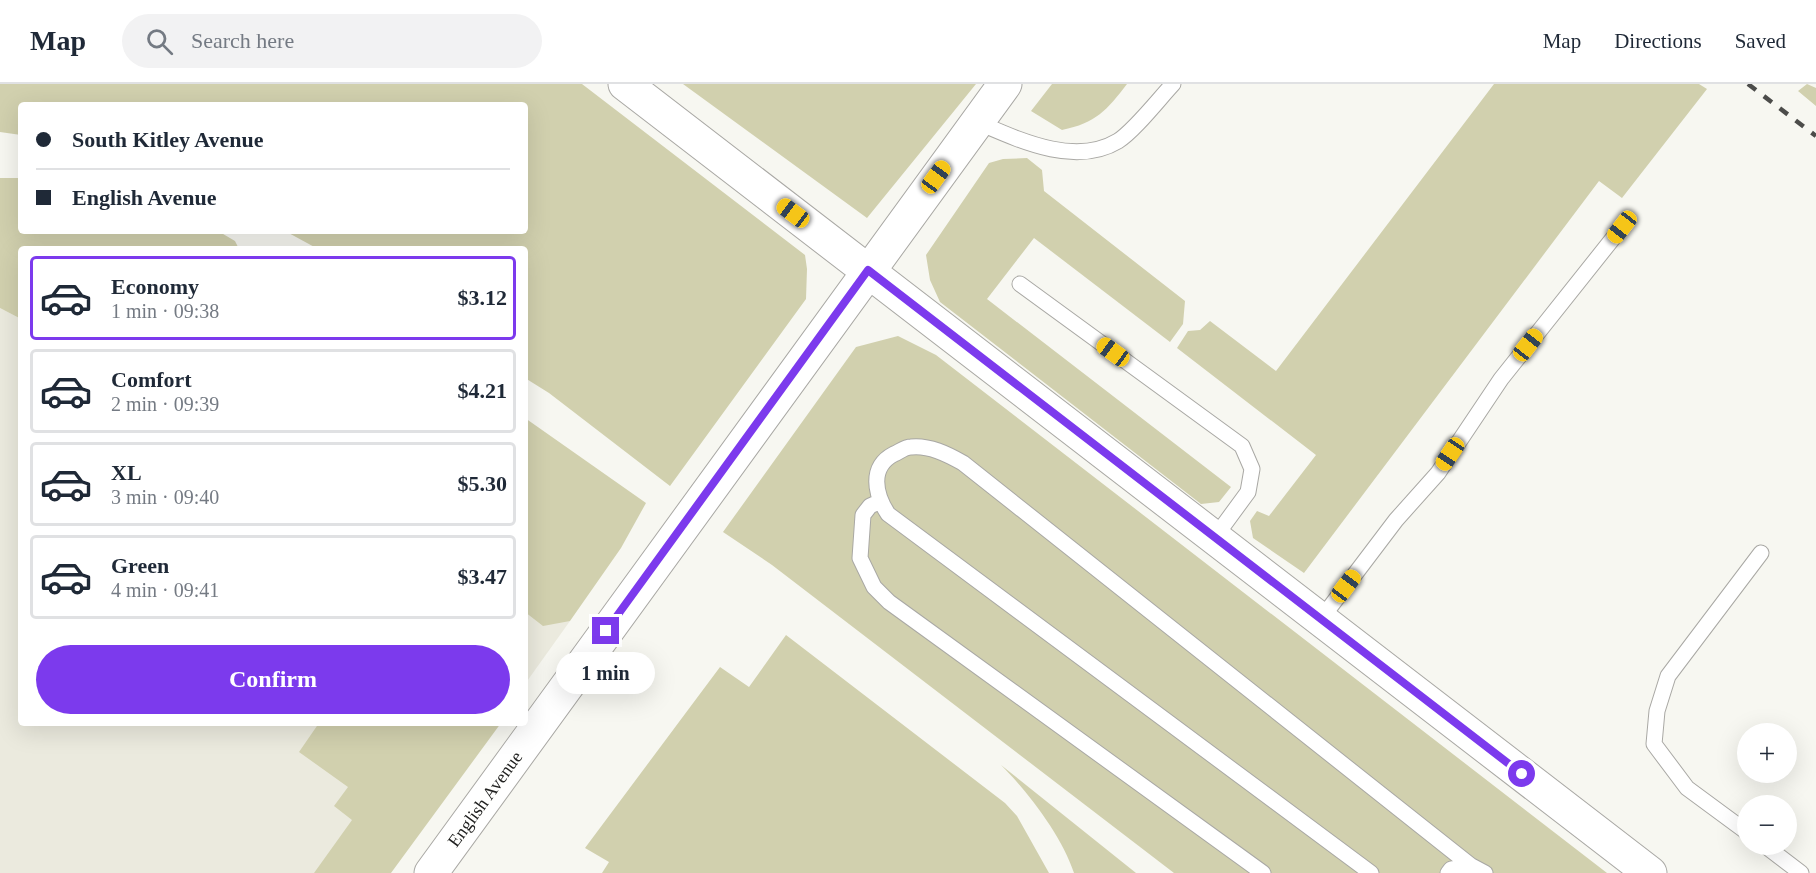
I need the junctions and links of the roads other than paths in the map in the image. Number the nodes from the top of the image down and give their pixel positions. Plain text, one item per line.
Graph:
1 (625, 84) edge
2 (1005, 84) edge
3 (1173, 84) edge
4 (977, 122) junction
5 (1622, 227) dead end
6 (868, 270) junction
7 (1020, 284) dead end
8 (881, 501) junction
9 (1215, 537) junction
10 (1761, 553) dead end
11 (1321, 619) junction
12 (1737, 825) edge
13 (1777, 855) edge
14 (1470, 865) junction
15 (431, 873) edge
16 (1263, 873) edge
17 (1371, 873) edge
18 (1448, 873) edge
19 (1485, 873) edge
20 (1650, 873) edge
21 (1801, 873) edge

1 - 6 street
2 - 4 street, English Avenue
3 - 4 lane
4 - 6 street, English Avenue
5 - 11 lane
6 - 9 street
6 - 15 street, English Avenue
7 - 9 lane
8 - 14 lane
8 - 16 lane
8 - 17 lane
9 - 11 street
10 - 12 lane
11 - 20 street
13 - 21 lane
14 - 18 lane
14 - 19 lane

